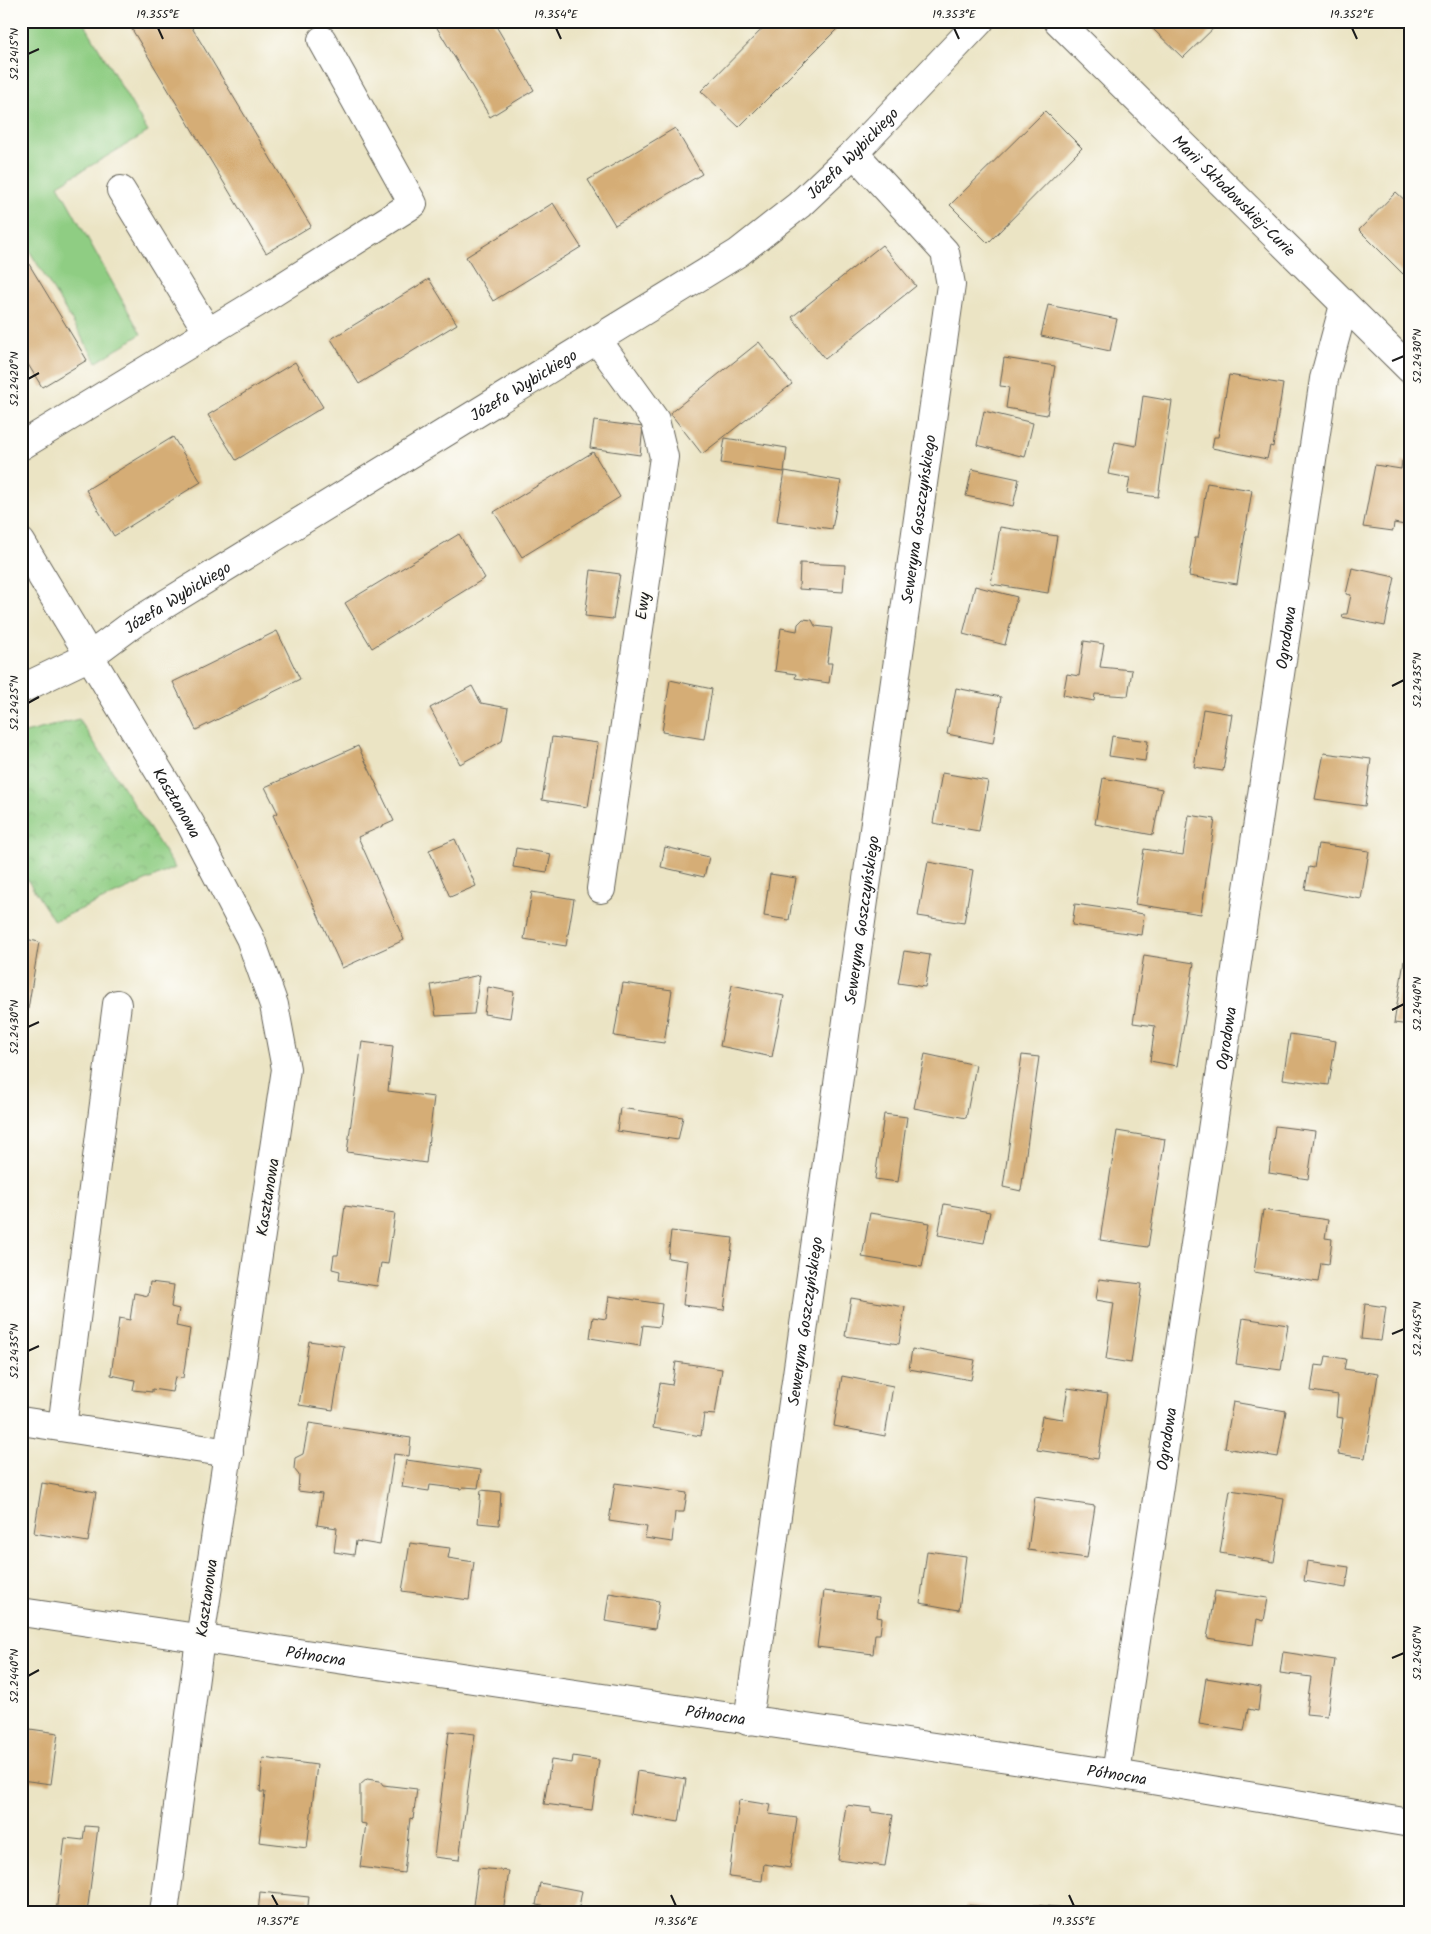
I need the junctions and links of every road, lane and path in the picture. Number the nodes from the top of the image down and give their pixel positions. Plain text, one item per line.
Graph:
1 (980, 21) edge
2 (1058, 21) edge
3 (322, 40) dead end
4 (854, 153) junction
5 (121, 190) dead end
6 (1344, 305) junction
7 (207, 331) junction
8 (598, 341) junction
9 (1410, 369) edge
10 (21, 446) edge
11 (21, 542) edge
12 (90, 656) junction
13 (21, 689) edge
14 (601, 889) dead end
15 (117, 1004) dead end
16 (21, 1421) edge
17 (62, 1427) junction
18 (229, 1453) junction
19 (21, 1612) edge
20 (200, 1639) junction
21 (748, 1721) junction
22 (1116, 1774) junction
23 (1410, 1823) edge
24 (164, 1913) edge

1 - 4 street, Józefa Wybickiego
2 - 6 street, Marii Skłodowskiej-Curie
3 - 7 street
4 - 8 street, Józefa Wybickiego
4 - 21 street, Seweryna Goszczyńskiego
5 - 7 street
6 - 9 street, Marii Skłodowskiej-Curie
6 - 22 street, Ogrodowa
7 - 10 street
8 - 12 street, Józefa Wybickiego
8 - 14 street, Ewy
11 - 12 street, Kasztanowa
12 - 13 street, Józefa Wybickiego
12 - 18 street, Kasztanowa
15 - 17 street
16 - 17 street
17 - 18 street
18 - 20 street, Kasztanowa
19 - 20 street, Północna
20 - 21 street, Północna
20 - 24 street, Kasztanowa
21 - 22 street, Północna
22 - 23 street, Północna

